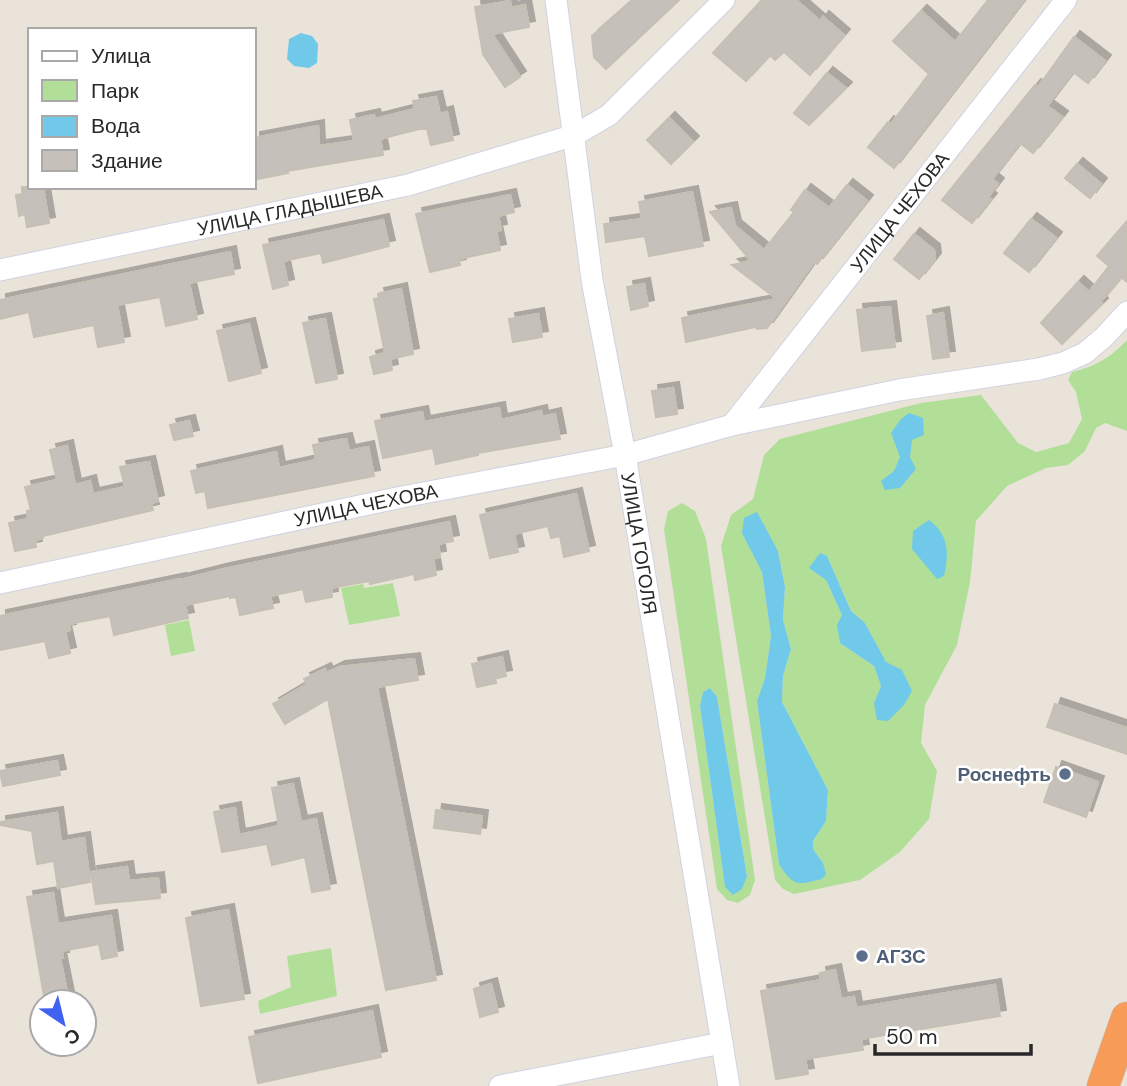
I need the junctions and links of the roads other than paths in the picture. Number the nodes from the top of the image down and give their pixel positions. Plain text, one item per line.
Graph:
1 (556, 0) edge
2 (724, 0) edge
3 (1066, 0) edge
4 (575, 135) junction
5 (0, 270) edge
6 (1127, 312) edge
7 (732, 425) junction
8 (625, 455) junction
9 (0, 583) edge
10 (1127, 1018) edge
11 (722, 1043) junction
12 (500, 1086) edge
13 (729, 1086) edge
14 (1103, 1086) edge

1 - 4 street, УЛИЦА ГОГОЛЯ
2 - 4 street, УЛИЦА ГЛАДЫШЕВА
3 - 7 street, УЛИЦА ЧЕХОВА
4 - 5 street, УЛИЦА ГЛАДЫШЕВА
4 - 8 street, УЛИЦА ГОГОЛЯ
6 - 7 street, УЛИЦА ЧЕХОВА
7 - 8 street, УЛИЦА ЧЕХОВА
8 - 9 street, УЛИЦА ЧЕХОВА
8 - 11 street, УЛИЦА ГОГОЛЯ
10 - 14 highway
11 - 12 street
11 - 13 street, УЛИЦА ГОГОЛЯ

